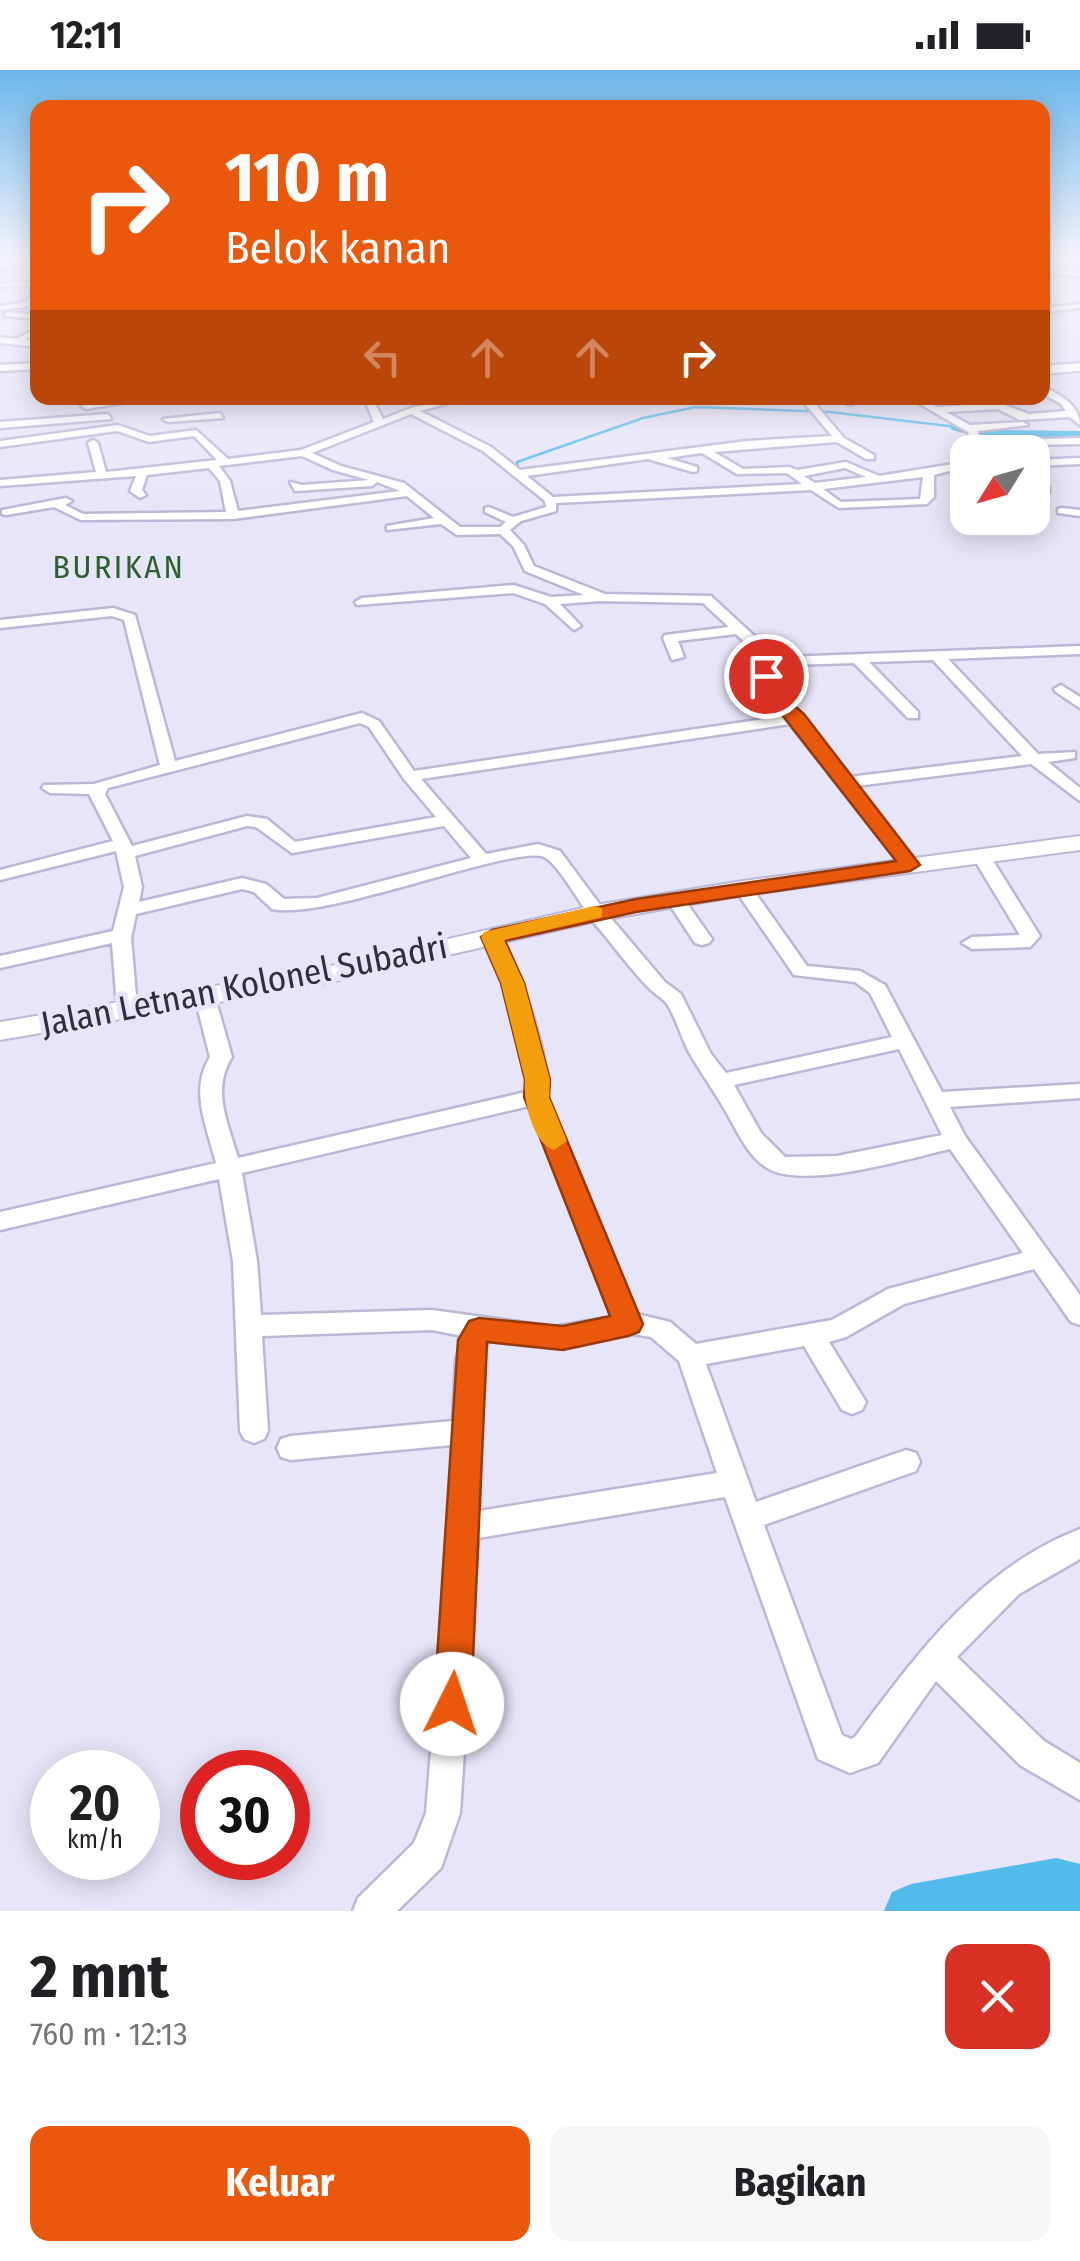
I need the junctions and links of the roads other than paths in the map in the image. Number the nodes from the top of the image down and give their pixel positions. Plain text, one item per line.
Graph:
1 (14, 342) edge
2 (30, 343) edge
3 (30, 366) edge
4 (1080, 367) edge
5 (0, 368) edge
6 (1050, 368) edge
7 (1050, 394) edge
8 (109, 405) edge
9 (371, 405) edge
10 (811, 405) edge
11 (925, 405) edge
12 (414, 406) edge
13 (933, 410) junction
14 (118, 416) dead end
15 (1076, 416) edge
16 (84, 419) junction
17 (221, 419) dead end
18 (985, 419) dead end
19 (168, 420) dead end
20 (1026, 421) junction
21 (50, 422) junction
22 (380, 424) junction
23 (196, 425) junction
24 (0, 426) edge
25 (970, 428) junction
26 (974, 435) edge
27 (93, 437) junction
28 (841, 441) junction
29 (1080, 441) edge
30 (22, 442) junction
31 (56, 442) junction
32 (1050, 442) edge
33 (1050, 443) edge
34 (0, 444) edge
35 (704, 450) junction
36 (303, 453) junction
37 (656, 456) junction
38 (870, 457) dead end
39 (26, 458) dead end
40 (1080, 458) edge
41 (720, 460) junction
42 (1050, 461) edge
43 (100, 462) junction
44 (217, 462) junction
45 (68, 465) dead end
46 (950, 468) edge
47 (142, 472) junction
48 (518, 474) junction
49 (795, 474) junction
50 (929, 474) junction
51 (102, 475) junction
52 (878, 478) junction
53 (389, 482) junction
54 (3, 483) edge
55 (294, 484) dead end
56 (810, 486) junction
57 (66, 492) dead end
58 (407, 492) junction
59 (140, 495) dead end
60 (550, 500) junction
61 (59, 506) junction
62 (489, 510) dead end
63 (3, 512) edge
64 (1062, 512) dead end
65 (1080, 513) edge
66 (114, 514) junction
67 (233, 516) junction
68 (440, 520) junction
69 (508, 526) junction
70 (106, 528) dead end
71 (391, 528) dead end
72 (603, 598) junction
73 (550, 601) junction
74 (362, 602) dead end
75 (0, 624) edge
76 (574, 626) dead end
77 (739, 630) junction
78 (1080, 650) edge
79 (936, 655) junction
80 (677, 658) dead end
81 (858, 658) junction
82 (783, 661) junction
83 (1061, 689) dead end
84 (1080, 704) edge
85 (912, 715) dead end
86 (798, 718) junction
87 (1069, 754) dead end
88 (1034, 759) junction
89 (168, 766) junction
90 (410, 776) junction
91 (848, 782) junction
92 (50, 788) dead end
93 (97, 789) junction
94 (1080, 796) edge
95 (448, 820) junction
96 (1080, 843) edge
97 (125, 849) junction
98 (983, 859) junction
99 (482, 860) junction
100 (910, 865) junction
101 (0, 875) edge
102 (743, 888) junction
103 (675, 899) junction
104 (130, 910) junction
105 (596, 912) junction
106 (122, 935) junction
107 (492, 937) junction
108 (702, 938) dead end
109 (972, 943) dead end
110 (0, 962) edge
111 (204, 994) junction
112 (127, 1006) junction
113 (0, 1031) edge
114 (906, 1042) junction
115 (720, 1081) junction
116 (1080, 1091) edge
117 (536, 1097) junction
118 (939, 1100) junction
119 (956, 1140) junction
120 (229, 1167) junction
121 (0, 1221) edge
122 (1037, 1259) junction
123 (1080, 1315) edge
124 (628, 1324) junction
125 (252, 1326) junction
126 (479, 1330) junction
127 (812, 1336) junction
128 (690, 1356) junction
129 (852, 1402) dead end
130 (254, 1432) dead end
131 (464, 1432) junction
132 (292, 1448) dead end
133 (906, 1462) dead end
134 (734, 1483) junction
135 (746, 1518) junction
136 (464, 1528) junction
137 (1080, 1543) edge
138 (934, 1656) junction
139 (1080, 1782) edge
140 (371, 1911) edge

1 - 2 main road
3 - 5 street
4 - 6 main road
7 - 15 street
8 - 21 street
9 - 22 street
10 - 28 street
11 - 13 street
12 - 22 street
12 - 48 street
13 - 20 street
13 - 25 street
14 - 16 street
15 - 20 street
16 - 21 street
16 - 27 street
17 - 23 street
18 - 20 street
19 - 23 street
20 - 25 street
21 - 24 street
21 - 31 street
22 - 36 street
23 - 27 street
23 - 44 street
24 - 30 street
25 - 26 street
27 - 31 street
27 - 43 street
28 - 35 street
28 - 38 street
29 - 32 street
30 - 31 street
30 - 34 street
30 - 39 street
33 - 40 street
35 - 37 street
35 - 41 street
36 - 44 street
36 - 53 street
37 - 41 street
37 - 48 street
40 - 42 street
41 - 49 street
43 - 45 street
43 - 51 street
44 - 47 street
44 - 67 street
46 - 50 street
47 - 51 street
47 - 59 street
48 - 60 street
49 - 52 street
49 - 56 street
50 - 52 street
50 - 56 street
51 - 54 street
52 - 56 street
53 - 55 street
53 - 58 street
54 - 63 street
56 - 60 street
57 - 61 street
58 - 67 street
58 - 68 street
60 - 69 street
61 - 63 street
61 - 66 street
62 - 69 street
64 - 65 street
66 - 67 street
66 - 70 street
68 - 69 street
68 - 71 street
69 - 72 street
72 - 73 street
72 - 77 street
73 - 74 street
73 - 76 street
75 - 89 street
77 - 80 street
77 - 82 street
78 - 79 street
79 - 81 street
79 - 88 street
81 - 82 street
81 - 85 street
82 - 86 street
83 - 84 street
86 - 90 street
86 - 91 street
87 - 88 street
88 - 91 street
88 - 94 street
89 - 90 street
89 - 93 street
90 - 95 street
91 - 100 street
92 - 93 street
93 - 97 street
95 - 97 street
95 - 99 street
96 - 98 main road, Jalan Letnan Kolonel Subadri
97 - 101 street
97 - 104 street
98 - 100 main road, Jalan Letnan Kolonel Subadri
98 - 109 street
99 - 104 street
99 - 105 street
100 - 102 main road, Jalan Letnan Kolonel Subadri
102 - 103 main road, Jalan Letnan Kolonel Subadri
102 - 114 street
103 - 105 main road, Jalan Letnan Kolonel Subadri
103 - 108 street
104 - 106 street
105 - 107 main road, Jalan Letnan Kolonel Subadri
105 - 115 street
106 - 110 street
106 - 112 street
107 - 111 main road, Jalan Letnan Kolonel Subadri
107 - 117 street
111 - 112 main road, Jalan Letnan Kolonel Subadri
111 - 120 street
112 - 113 main road, Jalan Letnan Kolonel Subadri
114 - 115 street
114 - 118 street
115 - 119 street
116 - 118 street
117 - 120 street
117 - 124 street
118 - 119 street
119 - 122 street
120 - 121 street
120 - 125 street
122 - 123 street
122 - 127 street
124 - 126 street
124 - 128 street
125 - 126 street
125 - 130 street
126 - 131 street
127 - 128 street
127 - 129 street
128 - 134 street
131 - 132 street
131 - 136 street
133 - 135 street
134 - 135 street
134 - 136 street
135 - 138 street
136 - 140 street
137 - 138 street
138 - 139 street

